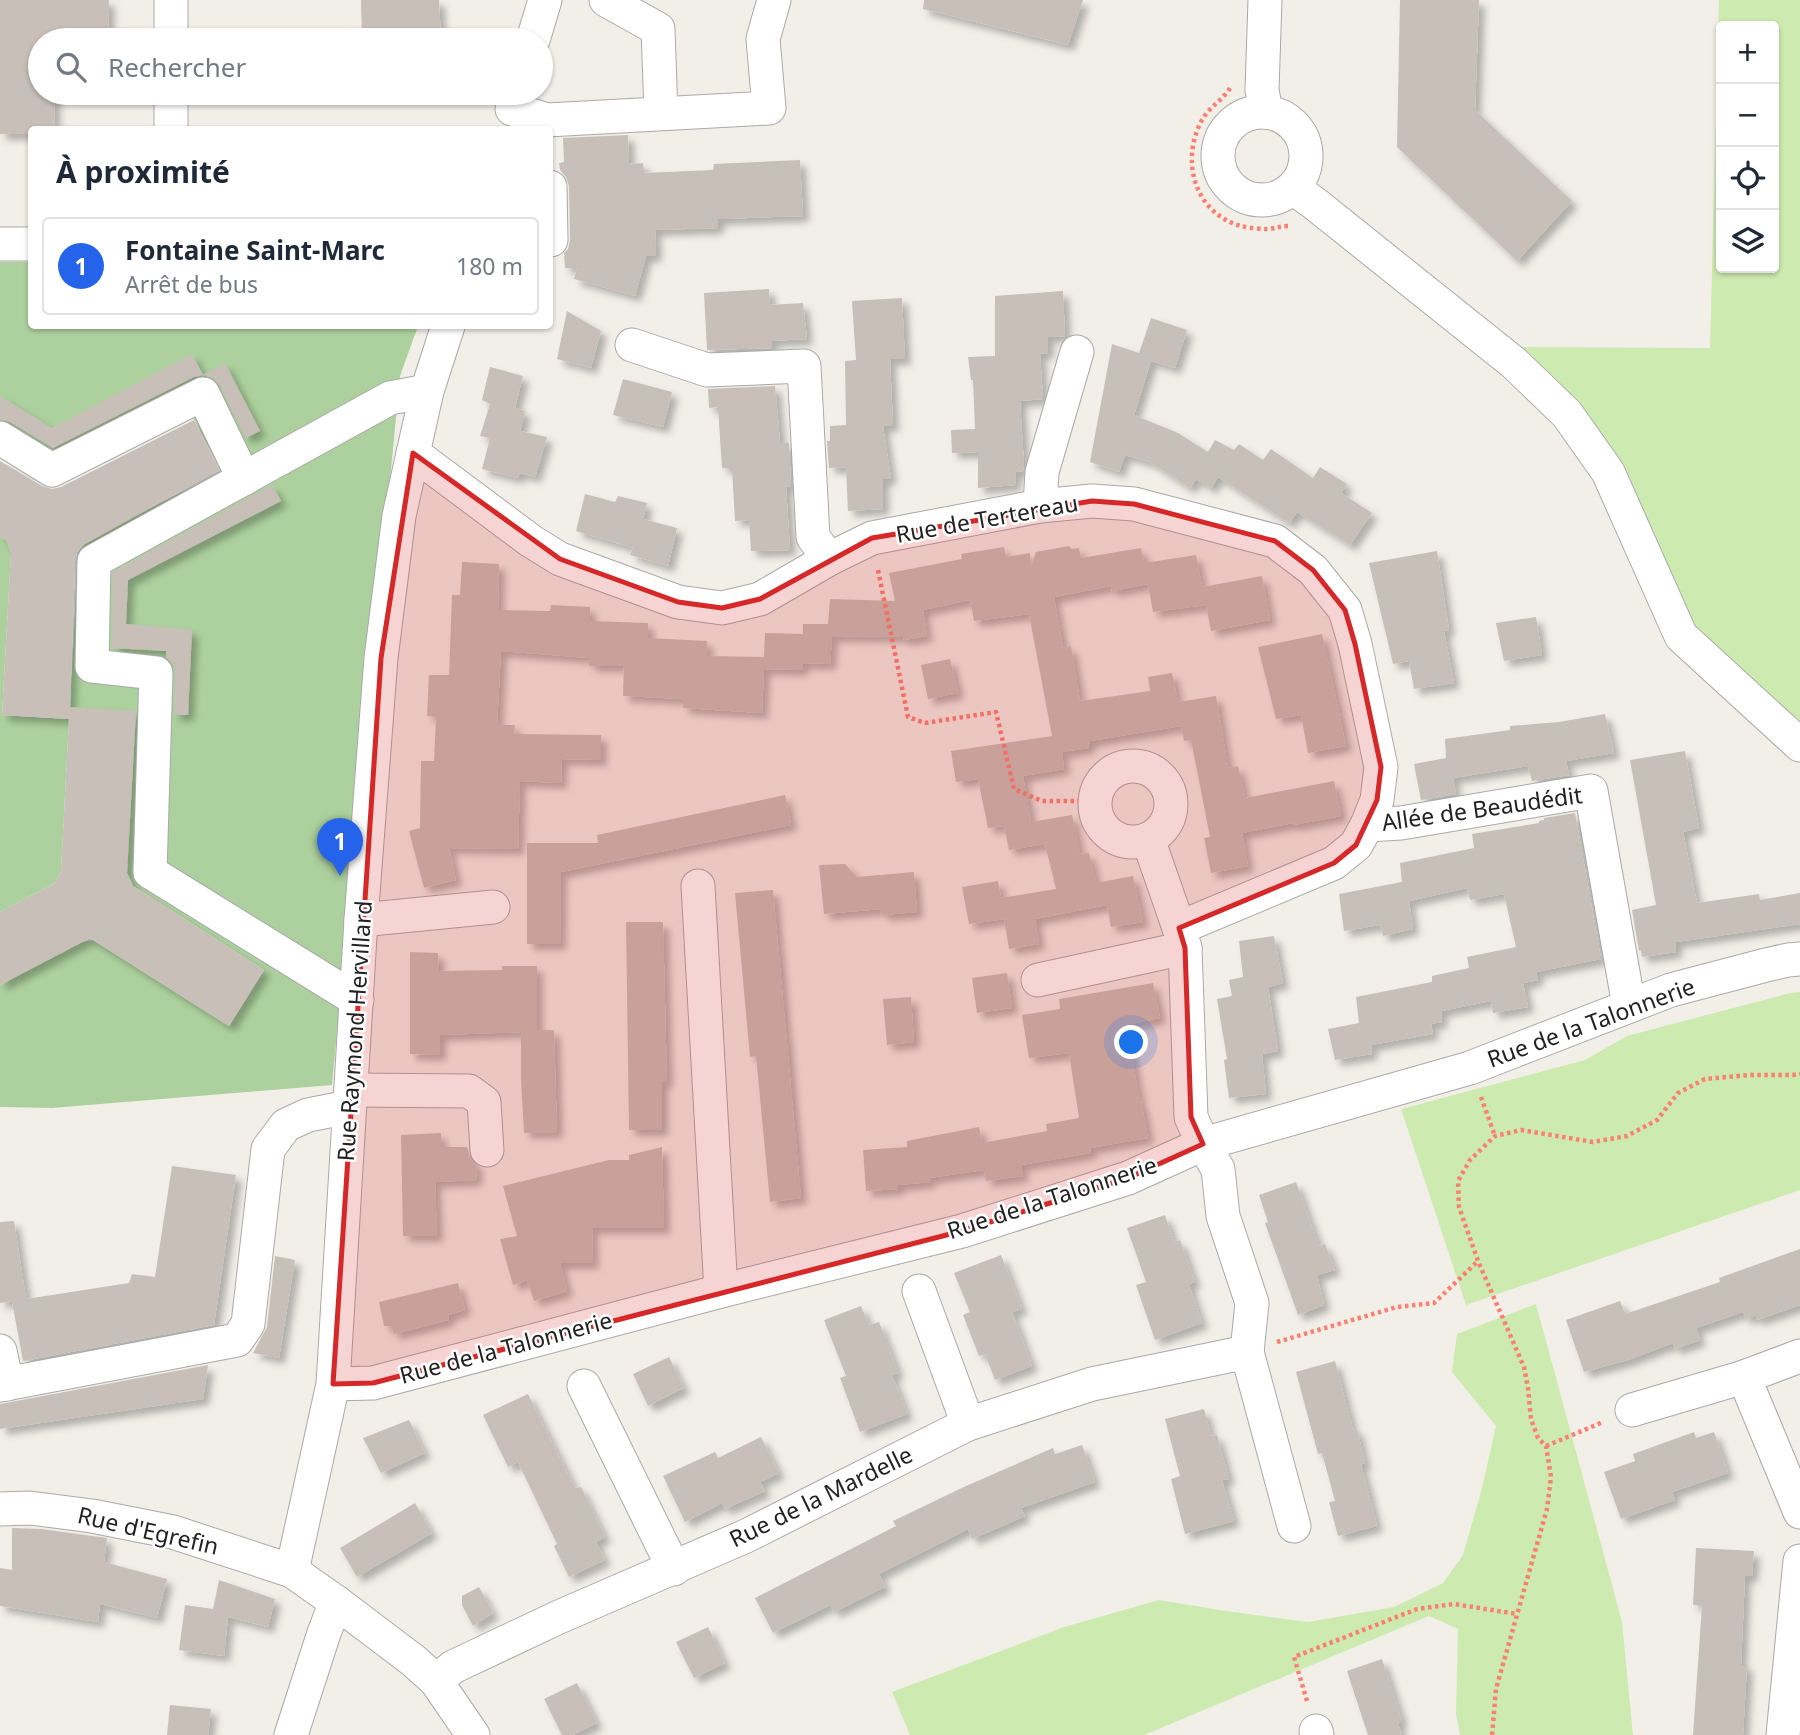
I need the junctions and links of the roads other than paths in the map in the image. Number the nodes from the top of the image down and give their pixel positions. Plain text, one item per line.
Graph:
1 (171, 0) edge
2 (545, 0) edge
3 (606, 0) edge
4 (774, 0) edge
5 (1265, 0) edge
6 (171, 28) edge
7 (537, 28) edge
8 (171, 105) edge
9 (511, 110) edge
10 (1266, 112) junction
11 (662, 113) junction
12 (547, 125) edge
13 (171, 126) edge
14 (1293, 188) junction
15 (0, 244) edge
16 (28, 244) edge
17 (447, 329) edge
18 (632, 345) dead end
19 (1077, 352) dead end
20 (427, 391) junction
21 (0, 438) edge
22 (413, 453) junction
23 (244, 479) junction
24 (1040, 506) junction
25 (829, 559) junction
26 (1800, 745) edge
27 (1367, 825) junction
28 (1148, 839) junction
29 (698, 886) dead end
30 (493, 907) dead end
31 (361, 920) junction
32 (1182, 938) junction
33 (1800, 959) edge
34 (1038, 980) dead end
35 (357, 1000) junction
36 (1629, 1006) junction
37 (350, 1099) junction
38 (1203, 1144) junction
39 (487, 1150) dead end
40 (721, 1291) junction
41 (919, 1291) dead end
42 (0, 1351) edge
43 (1247, 1352) junction
44 (1800, 1356) edge
45 (1744, 1377) junction
46 (333, 1384) junction
47 (3, 1385) edge
48 (584, 1386) dead end
49 (1632, 1410) road end
50 (968, 1424) junction
51 (0, 1509) edge
52 (1800, 1512) edge
53 (1294, 1526) dead end
54 (1800, 1561) edge
55 (674, 1569) junction
56 (292, 1572) junction
57 (336, 1602) junction
58 (436, 1681) junction
59 (291, 1735) edge
60 (473, 1735) edge
61 (1783, 1735) edge

1 - 6 street
2 - 7 street
3 - 11 street
4 - 11 street
5 - 10 street
8 - 13 street
9 - 12 street
10 - 14 street
10 - 14 street
11 - 12 street
14 - 26 street
15 - 16 street
17 - 20 street, Rue Raymond Hervillard
18 - 25 street
19 - 24 street
20 - 22 street, Rue Raymond Hervillard
20 - 23 street
21 - 23 street
22 - 25 street, Rue de Tertereau
22 - 31 street, Rue Raymond Hervillard
23 - 35 street
24 - 25 street, Rue de Tertereau
24 - 27 street, Rue de Tertereau
27 - 32 street, Rue de Tertereau
27 - 36 street, Allée de Beaudédit
28 - 28 street
28 - 32 street
29 - 40 street
30 - 31 street
31 - 35 street, Rue Raymond Hervillard
32 - 34 street, Rue de Tertereau
32 - 38 street
33 - 36 street, Rue de la Talonnerie
35 - 37 street, Rue Raymond Hervillard
36 - 38 street, Rue de la Talonnerie
37 - 39 street
37 - 46 street, Rue Raymond Hervillard
37 - 47 street
38 - 40 street, Rue de la Talonnerie
38 - 43 street
40 - 46 street, Rue de la Talonnerie
41 - 50 street
42 - 47 street
43 - 50 street, Rue de la Mardelle
43 - 53 street
44 - 45 street
45 - 49 street
45 - 52 street
46 - 56 street, Rue Raymond Hervillard
48 - 55 street
50 - 55 street, Rue de la Mardelle
51 - 56 street, Rue d'Egrefin
54 - 61 street
55 - 58 street, Rue de la Mardelle
56 - 57 street, Rue d'Egrefin
57 - 58 street, Rue d'Egrefin
57 - 59 street
58 - 60 street, Rue d'Egrefin

